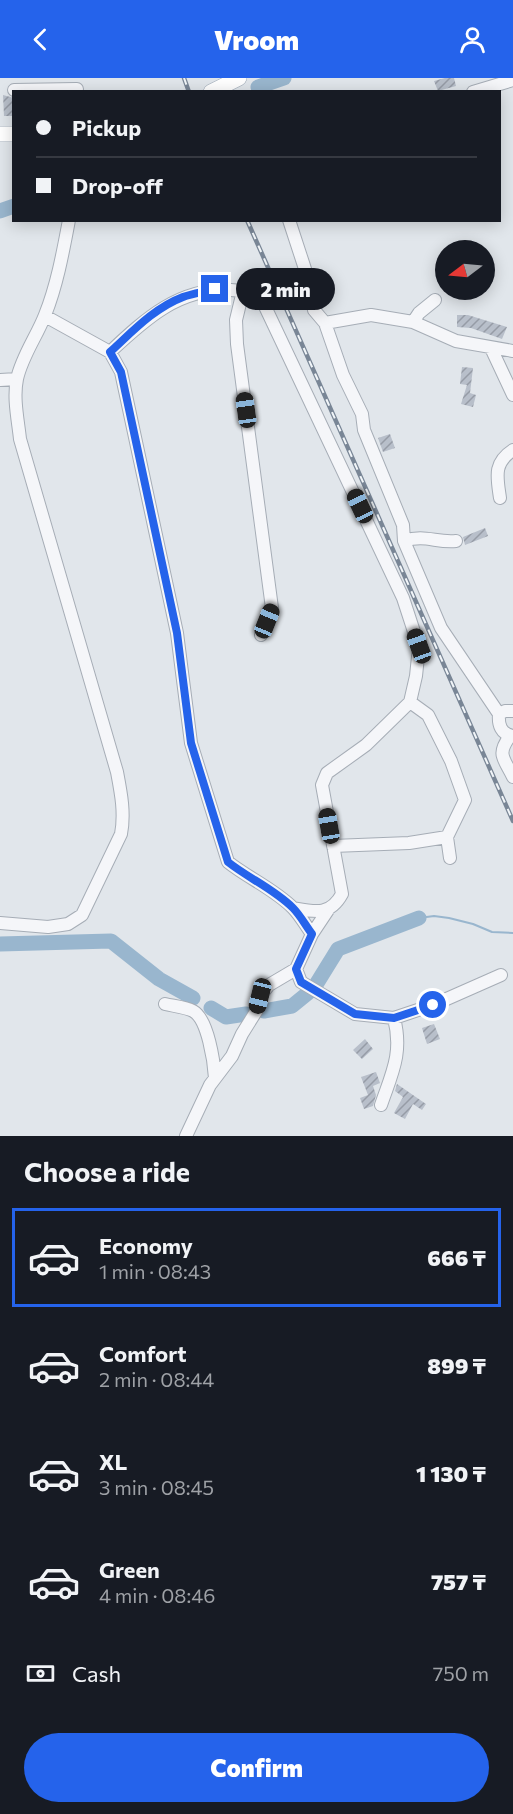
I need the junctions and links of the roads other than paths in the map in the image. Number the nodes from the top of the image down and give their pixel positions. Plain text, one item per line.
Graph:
1 (513, 80) edge
2 (77, 86) edge
3 (14, 90) edge
4 (479, 90) edge
5 (69, 222) edge
6 (290, 222) edge
7 (243, 291) junction
8 (435, 300) dead end
9 (45, 316) junction
10 (325, 322) junction
11 (413, 322) junction
12 (490, 348) junction
13 (513, 351) edge
14 (110, 352) junction
15 (17, 379) junction
16 (0, 380) edge
17 (513, 395) edge
18 (513, 450) edge
19 (500, 498) dead end
20 (404, 541) junction
21 (456, 542) dead end
22 (261, 635) dead end
23 (410, 702) junction
24 (513, 711) edge
25 (499, 714) junction
26 (512, 736) edge
27 (513, 777) edge
28 (447, 837) junction
29 (333, 846) junction
30 (450, 858) dead end
31 (293, 908) junction
32 (328, 910) junction
33 (0, 923) edge
34 (312, 934) junction
35 (296, 969) junction
36 (501, 975) dead end
37 (165, 1004) dead end
38 (394, 1018) junction
39 (215, 1078) junction
40 (381, 1105) dead end
41 (186, 1136) edge

1 - 4 street
2 - 3 street
5 - 9 street
6 - 10 street
7 - 14 street
7 - 22 street
7 - 23 street
8 - 11 street
9 - 14 street
9 - 15 street
10 - 11 street
10 - 20 street
11 - 12 street
12 - 13 street
12 - 17 street
14 - 31 street
15 - 16 street
15 - 33 street
18 - 19 street
20 - 21 street
20 - 25 street
23 - 28 street
23 - 29 street
24 - 25 street
25 - 26 street
26 - 27 street
28 - 29 street
28 - 30 street
29 - 32 street
31 - 32 street
31 - 34 street
32 - 34 street
34 - 35 street
35 - 38 street
35 - 39 street
36 - 38 street
37 - 39 street
38 - 40 street
39 - 41 street

